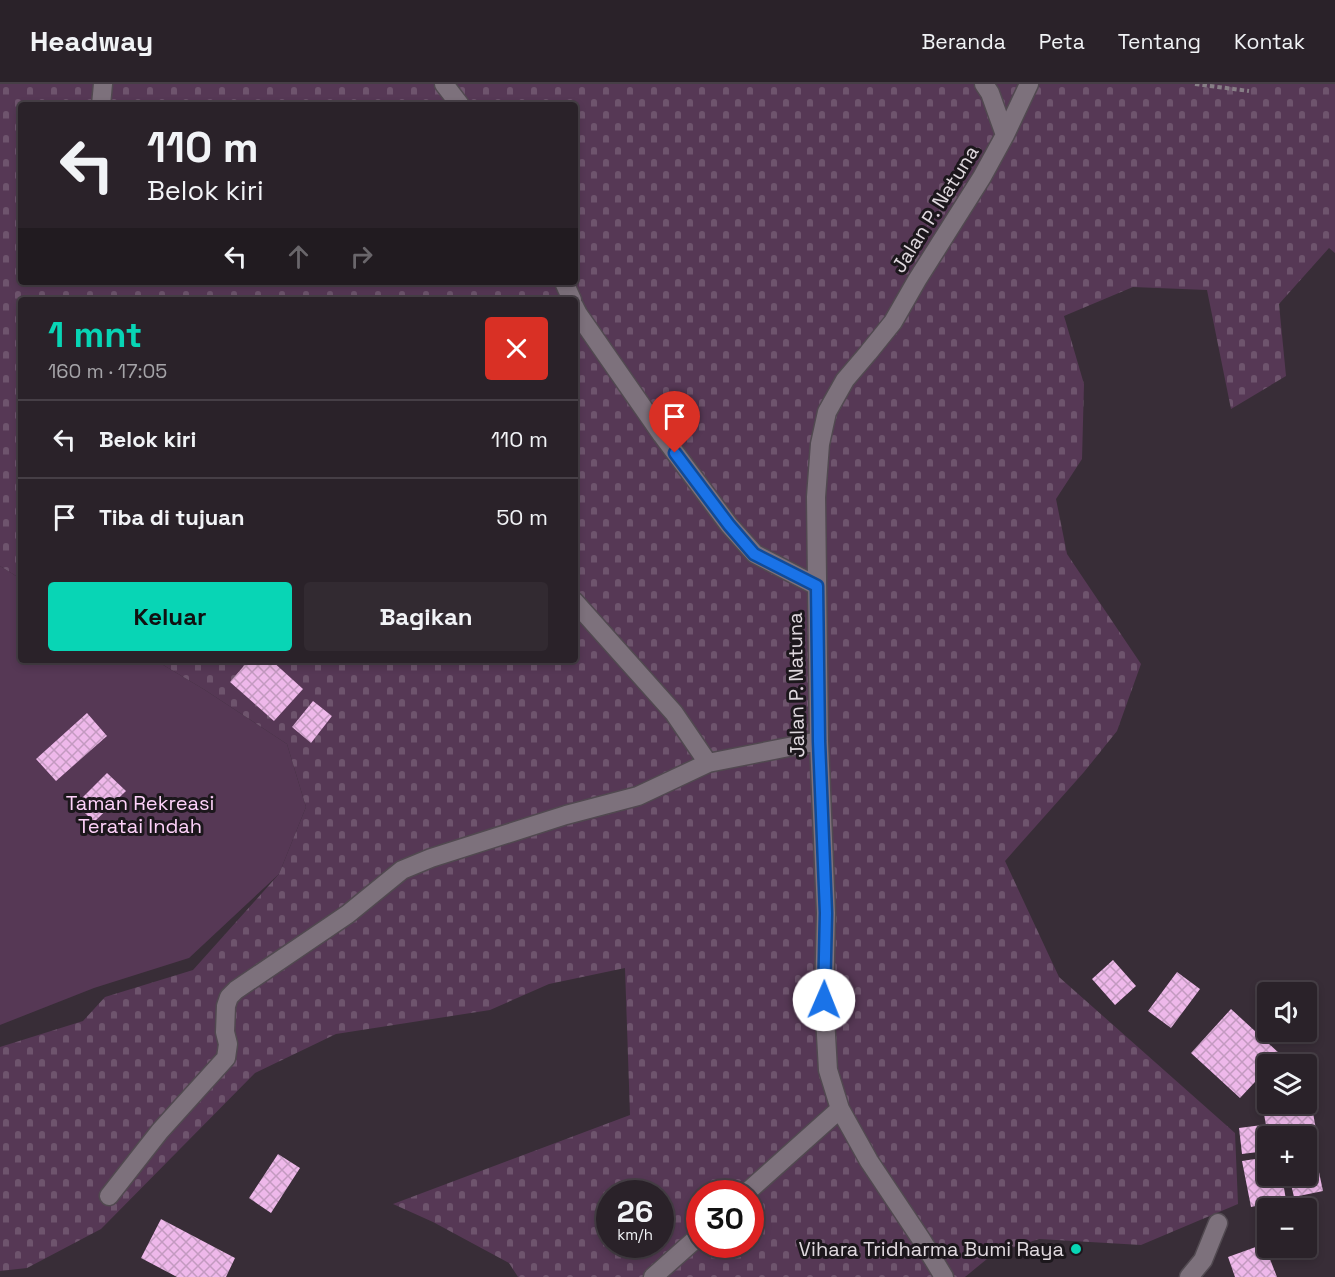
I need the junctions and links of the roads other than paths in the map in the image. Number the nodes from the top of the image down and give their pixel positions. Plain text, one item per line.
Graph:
1 (103, 84) edge
2 (444, 84) edge
3 (984, 84) edge
4 (1029, 84) edge
5 (101, 102) edge
6 (458, 102) edge
7 (1005, 135) junction
8 (578, 314) edge
9 (817, 586) junction
10 (578, 605) edge
11 (819, 741) junction
12 (708, 763) junction
13 (840, 1109) junction
14 (761, 1180) edge
15 (109, 1196) dead end
16 (1218, 1223) dead end
17 (686, 1248) edge
18 (653, 1277) edge
19 (944, 1277) edge
20 (1189, 1277) edge

1 - 5 street
2 - 6 street
3 - 7 street
4 - 7 street, Jalan P. Natuna
7 - 9 street, Jalan P. Natuna
8 - 9 street
9 - 11 street, Jalan P. Natuna
10 - 12 street
11 - 12 street
11 - 13 street, Jalan P. Natuna
12 - 15 street
13 - 14 street
13 - 19 street, Jalan P. Natuna
16 - 20 street
17 - 18 street

